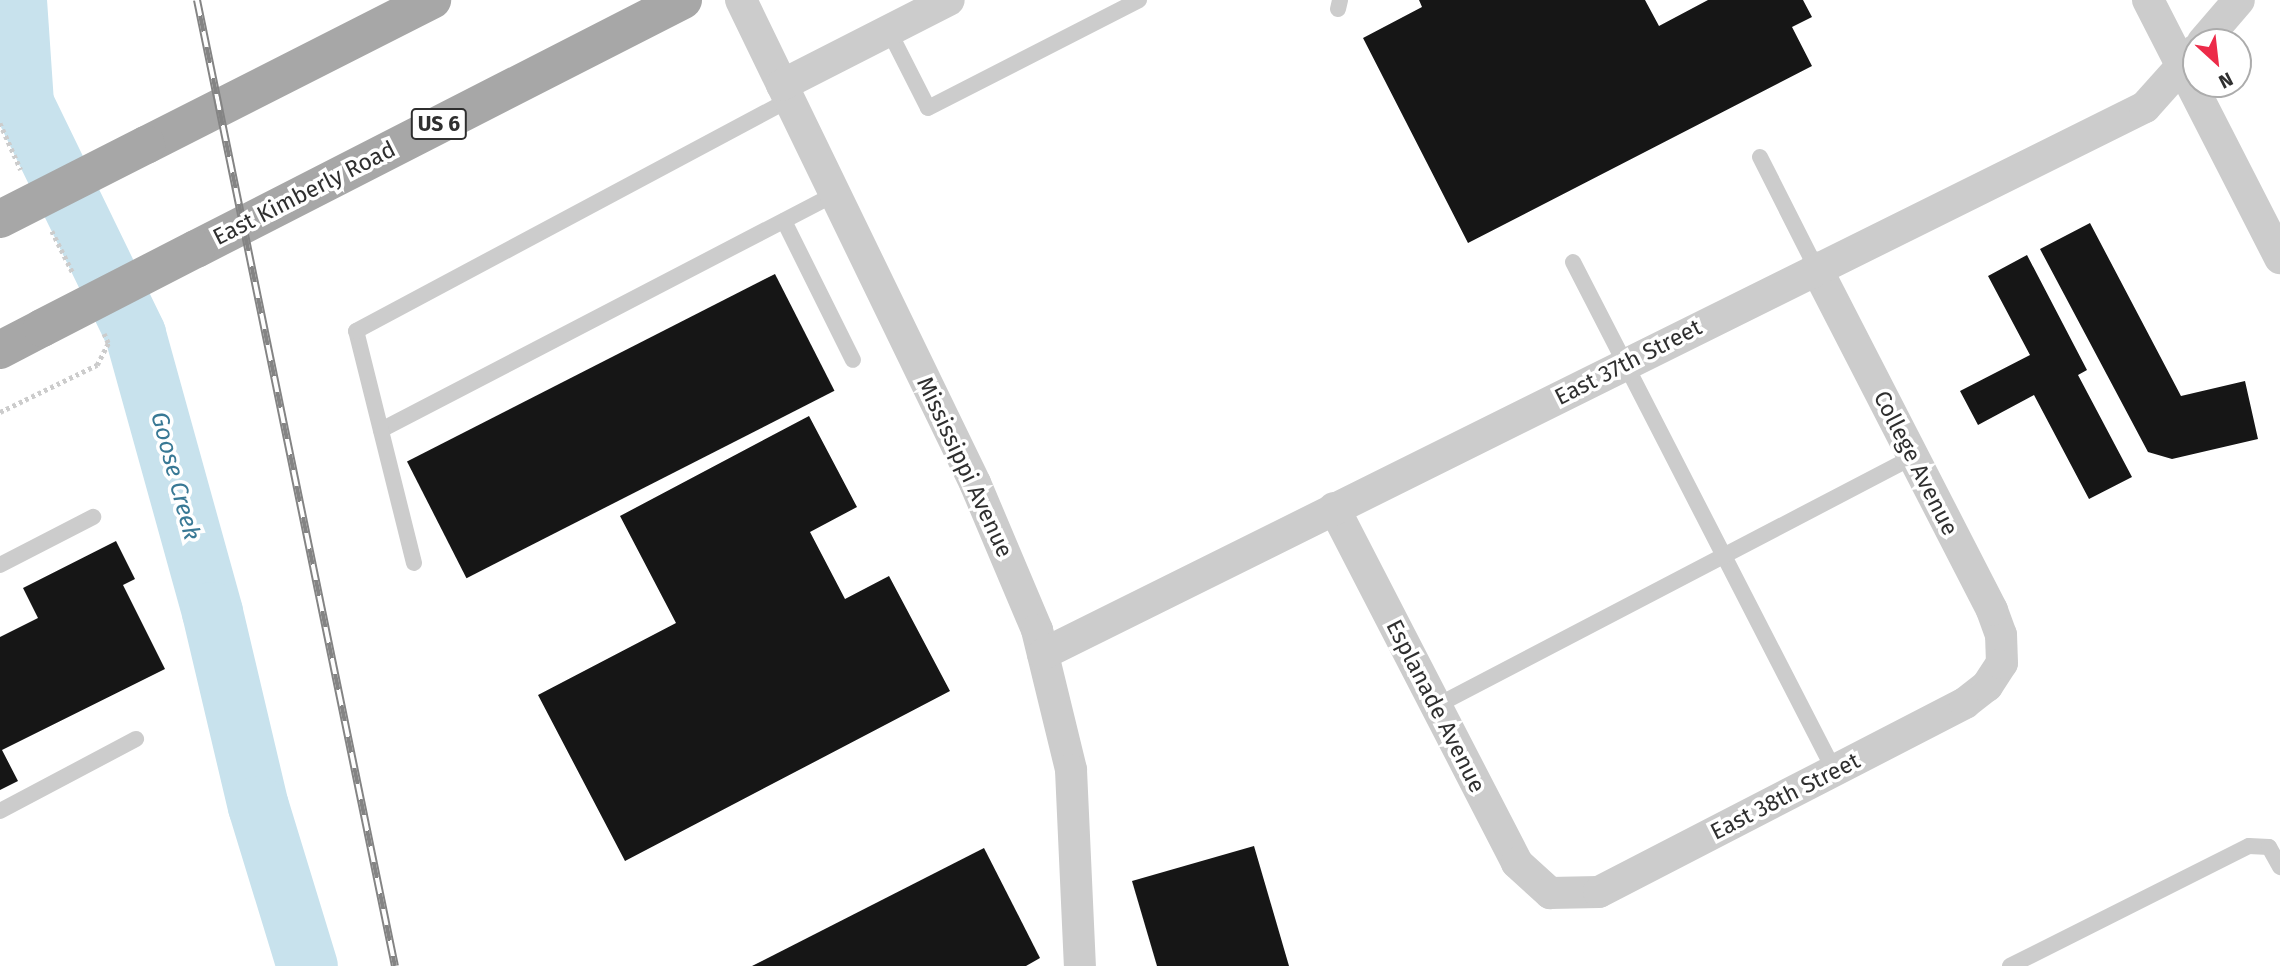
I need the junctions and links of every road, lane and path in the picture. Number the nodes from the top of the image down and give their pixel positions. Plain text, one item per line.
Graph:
1 (432, 0) edge
2 (683, 0) edge
3 (741, 0) edge
4 (949, 0) edge
5 (1139, 0) edge
6 (2148, 0) edge
7 (2239, 0) edge
8 (2215, 28) edge
9 (889, 31) junction
10 (2182, 48) edge
11 (2182, 66) edge
12 (785, 92) junction
13 (2208, 98) edge
14 (0, 123) edge
15 (1760, 157) dead end
16 (22, 172) dead end
17 (835, 194) junction
18 (0, 219) edge
19 (47, 221) dead end
20 (784, 221) junction
21 (2278, 247) edge
22 (1573, 262) dead end
23 (1816, 268) junction
24 (78, 282) dead end
25 (102, 331) dead end
26 (0, 350) edge
27 (853, 360) dead end
28 (1626, 363) junction
29 (0, 412) edge
30 (381, 430) junction
31 (1913, 457) junction
32 (1334, 508) junction
33 (93, 517) dead end
34 (1724, 555) junction
35 (414, 563) dead end
36 (0, 565) edge
37 (1043, 654) junction
38 (2002, 663) joint
39 (1436, 706) junction
40 (136, 739) dead end
41 (1834, 770) junction
42 (0, 811) edge
43 (2280, 867) edge
44 (1550, 893) joint
45 (1080, 966) edge
46 (2010, 966) edge

1 - 18 main road, bridge
2 - 26 main road, East Kimberly Road / US 6, bridge
3 - 12 street, Mississippi Avenue
4 - 9 street
5 - 9 lane
6 - 10 street
7 - 8 street
9 - 12 street
11 - 23 street, East 37th Street
12 - 17 street, Mississippi Avenue
12 - 30 lane
13 - 21 street
14 - 16 path
15 - 23 lane
17 - 20 lane
17 - 37 street, Mississippi Avenue
19 - 24 path
20 - 27 lane
20 - 30 lane
22 - 28 lane
23 - 28 street, East 37th Street
23 - 31 street, College Avenue
25 - 29 path
28 - 32 street, East 37th Street
28 - 34 lane
30 - 35 lane
31 - 34 lane
31 - 38 street, College Avenue
32 - 37 street, East 37th Street
32 - 39 street, Esplanade Avenue
33 - 36 lane
34 - 39 lane
34 - 41 lane
37 - 45 street, Mississippi Avenue
38 - 41 street, East 38th Street
39 - 44 street, Esplanade Avenue
40 - 42 lane
41 - 44 street, East 38th Street
43 - 46 lane

